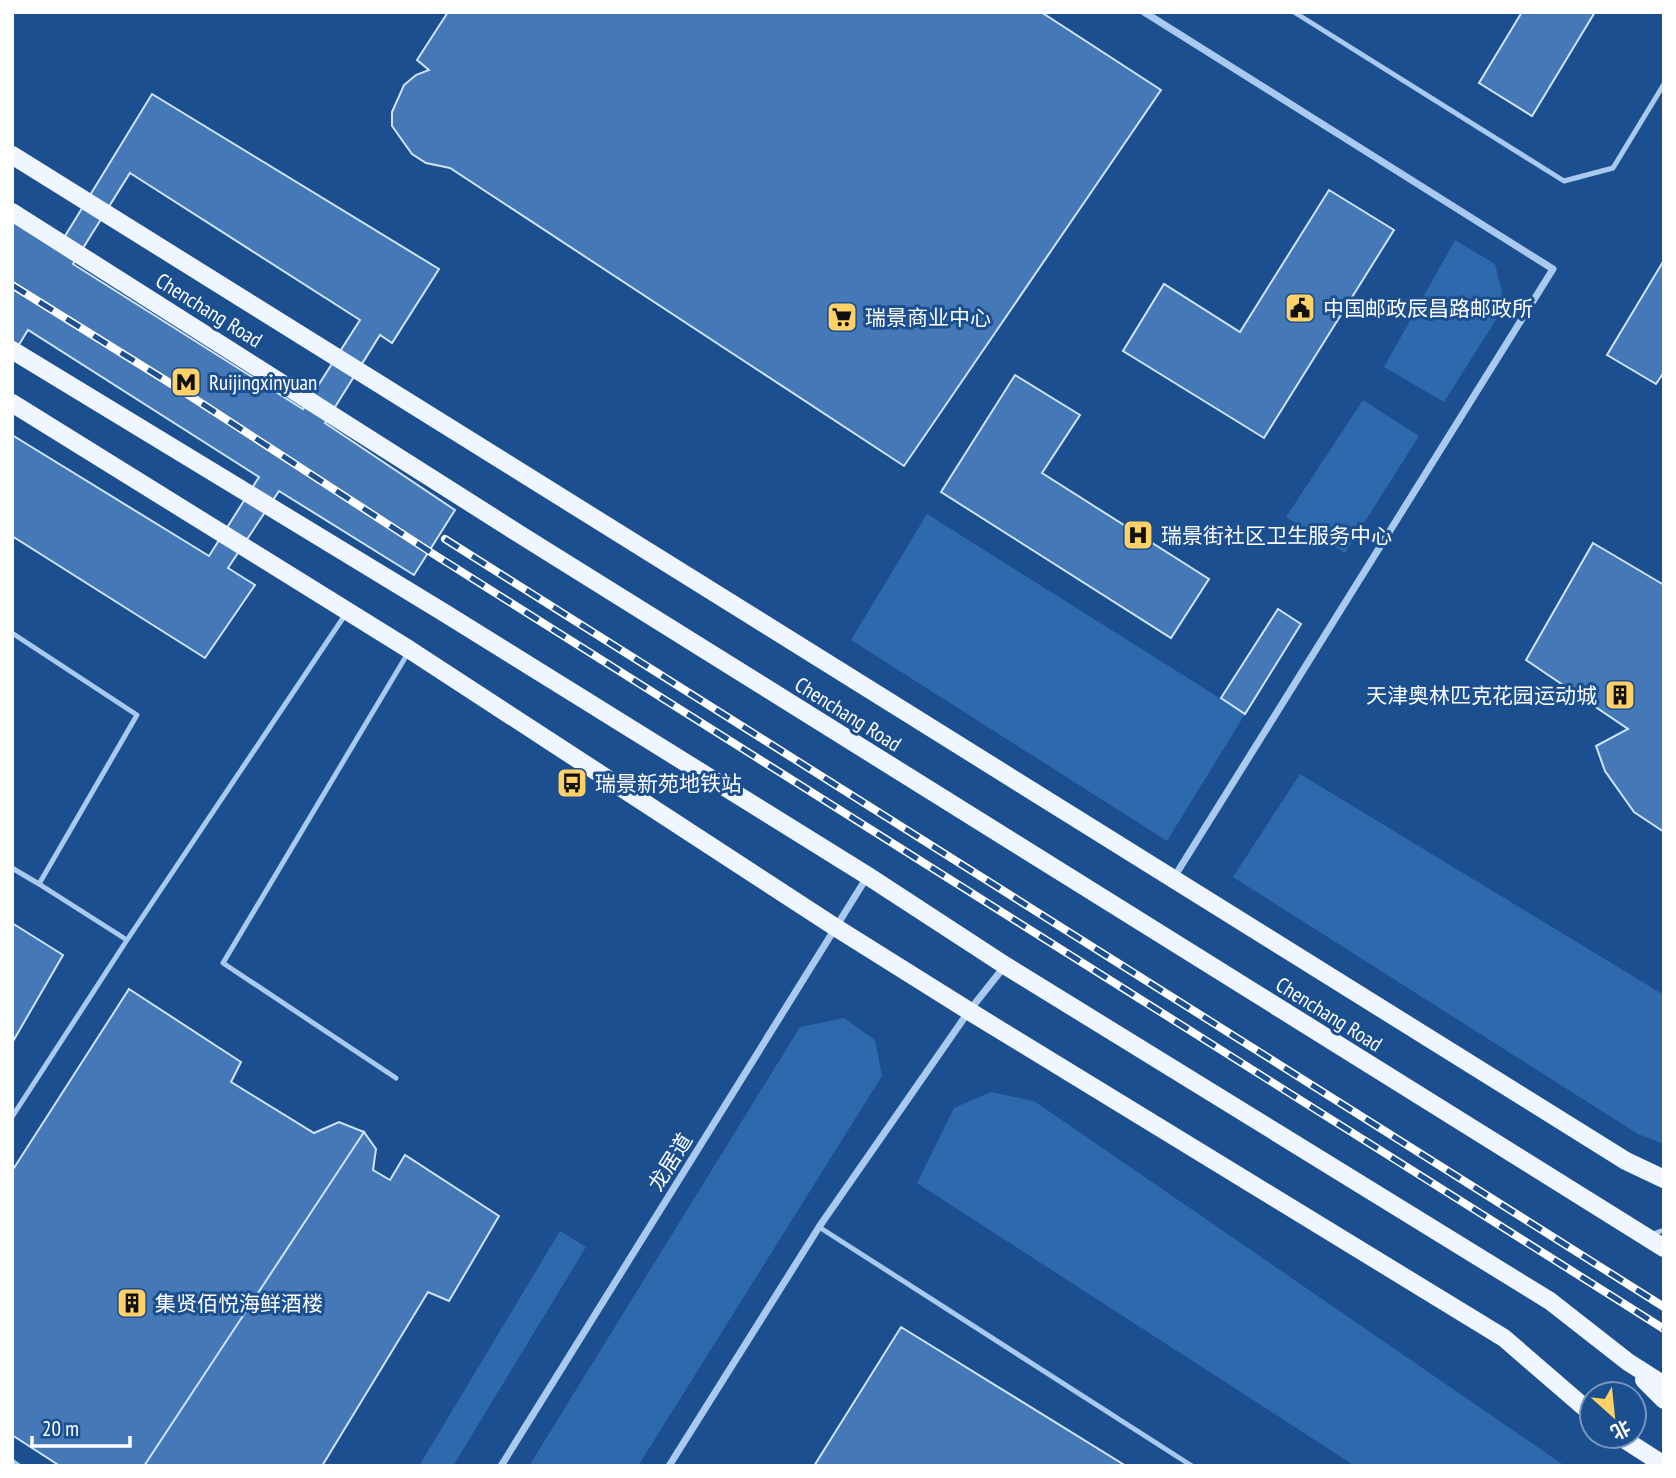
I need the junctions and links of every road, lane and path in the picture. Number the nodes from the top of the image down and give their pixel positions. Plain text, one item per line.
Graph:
1 (1144, 12) edge
2 (1294, 12) edge
3 (1664, 84) edge
4 (12, 155) edge
5 (12, 212) edge
6 (12, 350) edge
7 (12, 404) edge
8 (347, 612) junction
9 (12, 633) edge
10 (410, 650) junction
11 (12, 868) edge
12 (868, 876) junction
13 (1173, 879) junction
14 (39, 884) junction
15 (835, 927) junction
16 (127, 940) junction
17 (1006, 966) junction
18 (969, 1012) junction
19 (396, 1077) dead end
20 (12, 1117) edge
21 (1664, 1179) edge
22 (819, 1227) junction
23 (1664, 1230) edge
24 (1646, 1237) junction
25 (1664, 1248) edge
26 (1628, 1362) junction
27 (1664, 1385) edge
28 (1664, 1400) edge
29 (1578, 1402) edge
30 (1641, 1450) edge
31 (12, 1461) edge
32 (1664, 1465) edge
33 (19, 1466) edge
34 (501, 1466) edge
35 (669, 1466) edge
36 (1192, 1466) edge

1 - 13 street
2 - 3 lane
4 - 13 main road
5 - 24 main road, Chenchang Road
6 - 12 main road
7 - 8 main road
8 - 10 main road
8 - 16 lane
9 - 14 lane
10 - 15 main road
10 - 19 lane
11 - 14 lane
12 - 15 street, 龙居道
12 - 17 main road
13 - 21 main road
14 - 16 lane
15 - 18 main road
15 - 34 street, 龙居道
16 - 20 lane
17 - 18 street
17 - 26 main road
18 - 22 street
18 - 29 main road
22 - 35 street
22 - 36 lane
23 - 24 lane
24 - 25 main road, Chenchang Road
26 - 27 main road
26 - 28 main road
30 - 32 main road
31 - 33 lane

